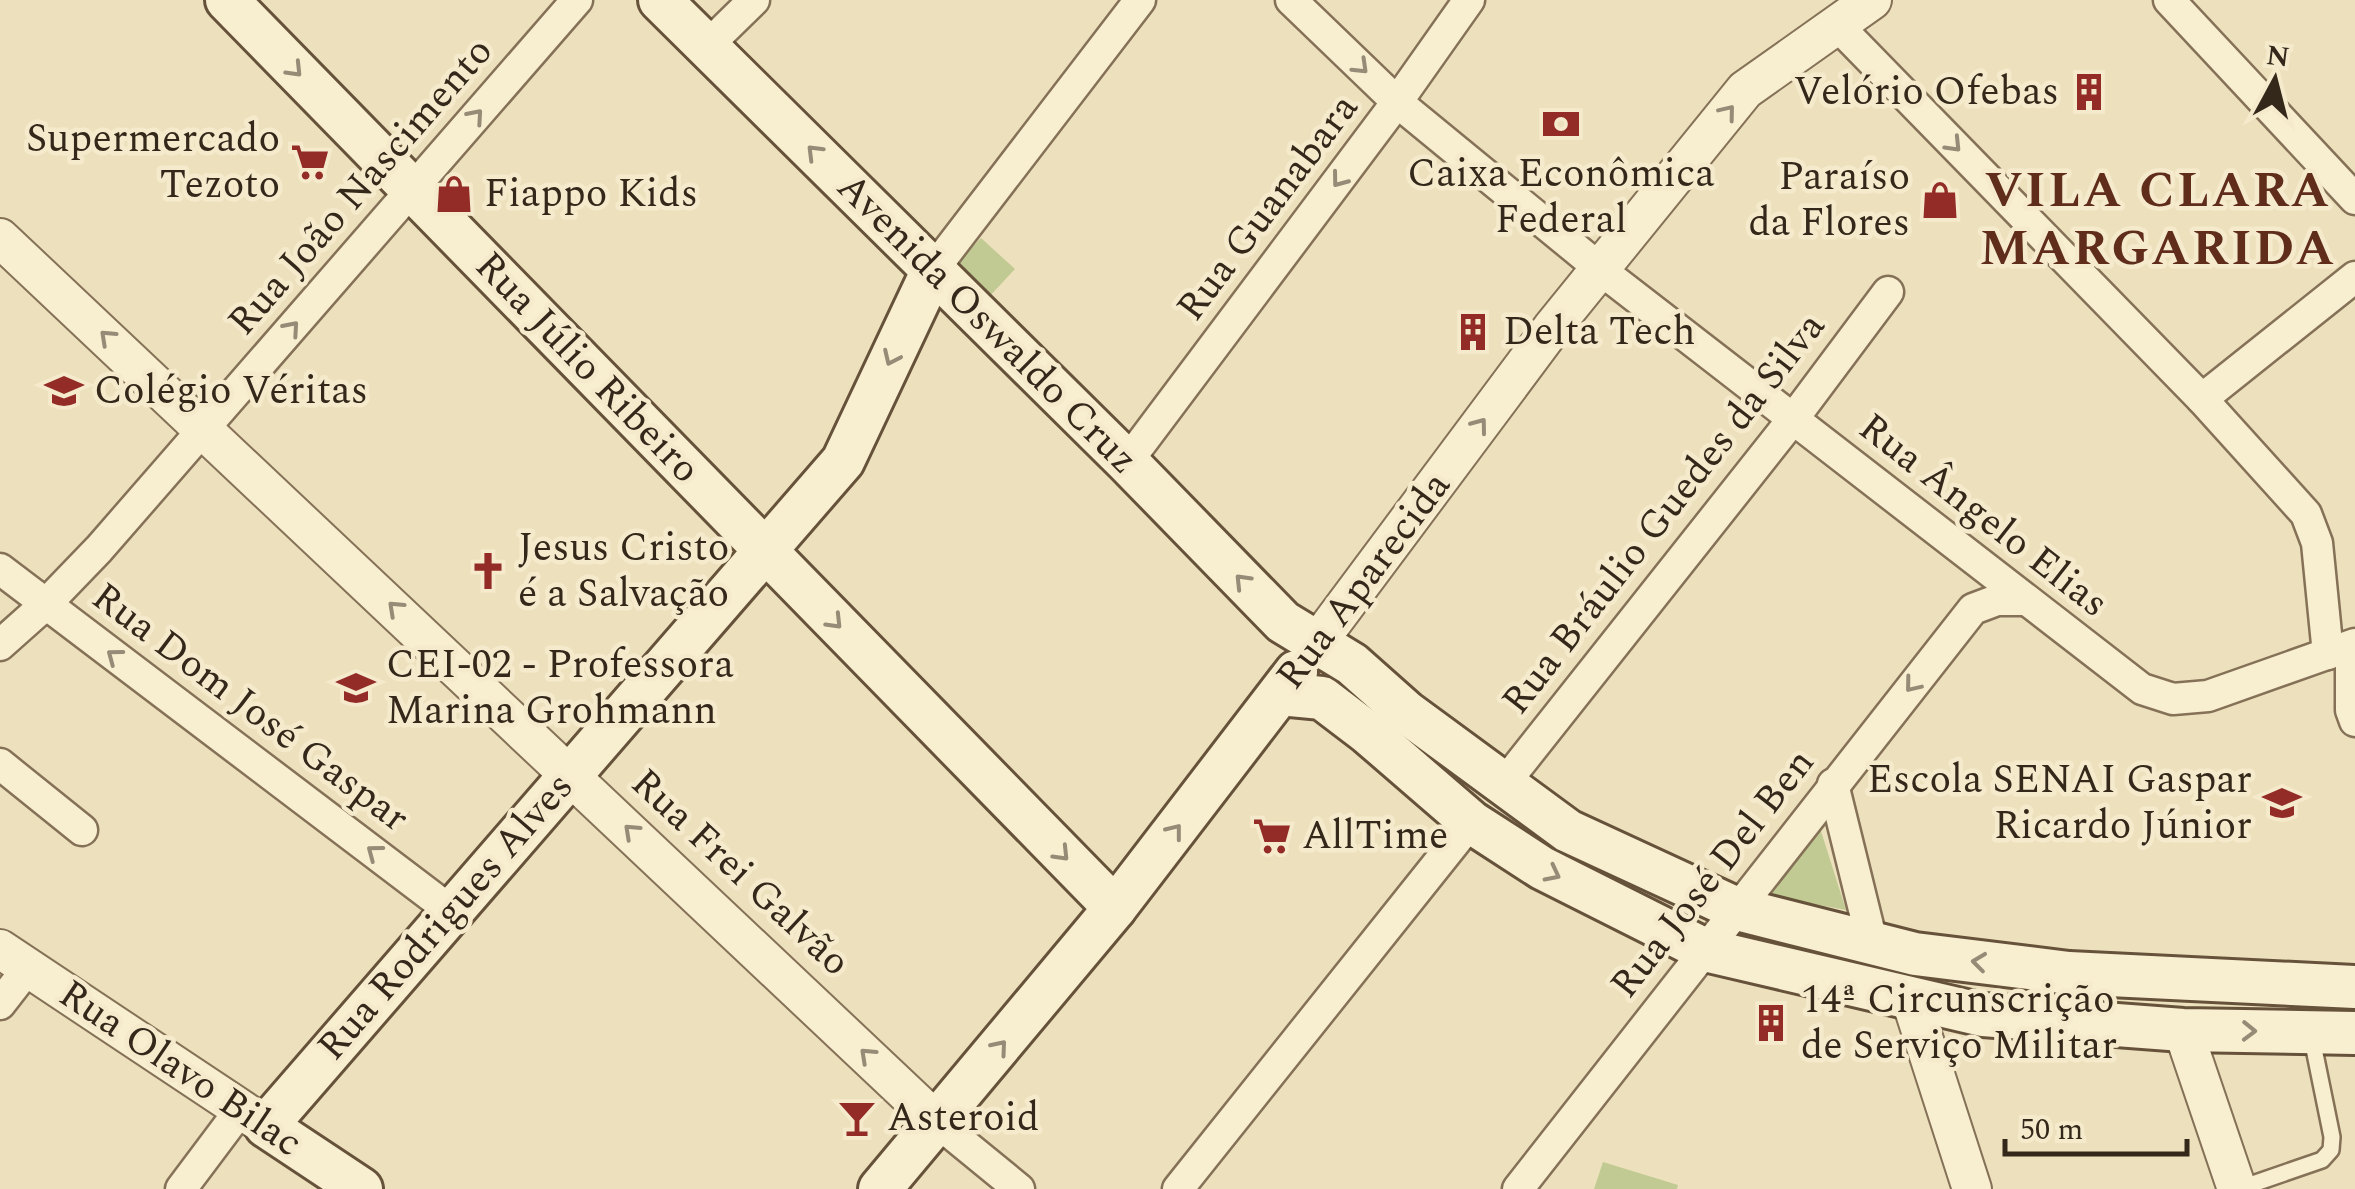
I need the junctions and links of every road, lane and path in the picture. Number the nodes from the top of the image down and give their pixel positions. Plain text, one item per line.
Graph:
1 (227, 0) edge
2 (578, 0) edge
3 (660, 0) edge
4 (754, 0) edge
5 (1140, 0) edge
6 (1291, 0) edge
7 (1468, 0) edge
8 (1872, 0) edge
9 (2170, 0) edge
10 (1837, 24) junction
11 (707, 46) junction
12 (1398, 102) junction
13 (412, 189) junction
14 (2355, 199) edge
15 (0, 238) edge
16 (1599, 268) junction
17 (933, 270) junction
18 (2355, 278) edge
19 (1888, 292) dead end
20 (2202, 399) junction
21 (1793, 419) junction
22 (205, 428) junction
23 (1128, 462) junction
24 (767, 552) junction
25 (1963, 552) junction
26 (0, 569) edge
27 (2023, 600) junction
28 (46, 604) junction
29 (1973, 609) junction
30 (1316, 643) junction
31 (0, 645) edge
32 (2336, 651) edge
33 (1280, 694) junction
34 (2353, 716) edge
35 (0, 764) edge
36 (570, 773) junction
37 (1834, 784) junction
38 (1503, 785) junction
39 (1471, 822) junction
40 (82, 830) dead end
41 (1115, 908) junction
42 (1737, 909) junction
43 (451, 910) junction
44 (1873, 946) junction
45 (1705, 950) junction
46 (14, 958) edge
47 (2355, 987) edge
48 (1911, 1000) junction
49 (0, 1004) edge
50 (2184, 1030) junction
51 (2311, 1032) junction
52 (2355, 1033) edge
53 (254, 1118) junction
54 (937, 1122) junction
55 (181, 1189) edge
56 (361, 1189) edge
57 (880, 1189) edge
58 (1018, 1189) edge
59 (1178, 1189) edge
60 (1518, 1189) edge
61 (1972, 1189) edge
62 (2237, 1189) edge

1 -> 13 main road, Rua Júlio Ribeiro
13 -> 2 street, Rua João Nascimento
3 - 11 main road, Avenida Oswaldo Cruz
4 - 11 street
5 - 17 street
6 -> 12 street, Rua Ângelo Elias
7 - 12 street, Rua Guanabara
8 - 10 street, Rua Aparecida
9 - 14 street
16 -> 10 street, Rua Aparecida
10 -> 20 street
17 -> 11 main road, Avenida Oswaldo Cruz
12 - 16 street, Rua Ângelo Elias
12 -> 23 street, Rua Guanabara
22 -> 13 street, Rua João Nascimento
13 - 24 main road, Rua Júlio Ribeiro
22 -> 15 street, Rua Frei Galvão
16 - 21 street, Rua Ângelo Elias
30 -> 16 street, Rua Aparecida
17 - 23 main road, Avenida Oswaldo Cruz
17 -> 24 main road, Rua Rodrigues Alves
18 - 20 street
19 - 21 street, Rua Bráulio Guedes da Silva
20 - 32 street
21 - 25 street, Rua Ângelo Elias
21 - 38 street, Rua Bráulio Guedes da Silva
22 - 28 street, Rua João Nascimento
36 -> 22 street, Rua Frei Galvão
30 -> 23 main road, Avenida Oswaldo Cruz
24 - 36 main road, Rua Rodrigues Alves
24 -> 41 main road, Rua Júlio Ribeiro
25 - 27 street, Rua Ângelo Elias
25 - 29 street
26 - 28 street, Rua Dom José Gaspar
27 - 29 street
27 - 32 street, Rua Ângelo Elias
28 - 31 street, Rua João Nascimento
43 -> 28 street, Rua Dom José Gaspar
29 -> 37 street, Rua José Del Ben
30 - 33 main road, Rua Aparecida
30 - 38 main road, Avenida Oswaldo Cruz
32 - 34 street
32 - 34 street
33 - 39 main road
41 -> 33 main road, Rua Aparecida
35 - 40 street
36 - 43 main road, Rua Rodrigues Alves
54 -> 36 street, Rua Frei Galvão
37 - 42 street, Rua José Del Ben
37 - 44 street
38 - 42 main road, Avenida Oswaldo Cruz
39 -> 45 main road
39 - 59 street
54 -> 41 main road, Rua Aparecida
42 - 44 main road, Avenida Oswaldo Cruz
42 - 45 street, Rua José Del Ben
43 - 53 main road, Rua Rodrigues Alves
47 -> 44 main road, Avenida Oswaldo Cruz
45 - 48 main road
45 - 60 street, Rua José Del Ben
46 - 49 street
46 - 53 street, Rua Olavo Bilac
48 - 50 main road
48 - 61 street
50 -> 51 main road
50 - 62 street
51 - 52 main road
51 - 62 lane
53 - 55 street, Rua Rodrigues Alves
53 - 56 main road, Rua Olavo Bilac
54 - 57 main road, Rua Aparecida
54 - 58 street

